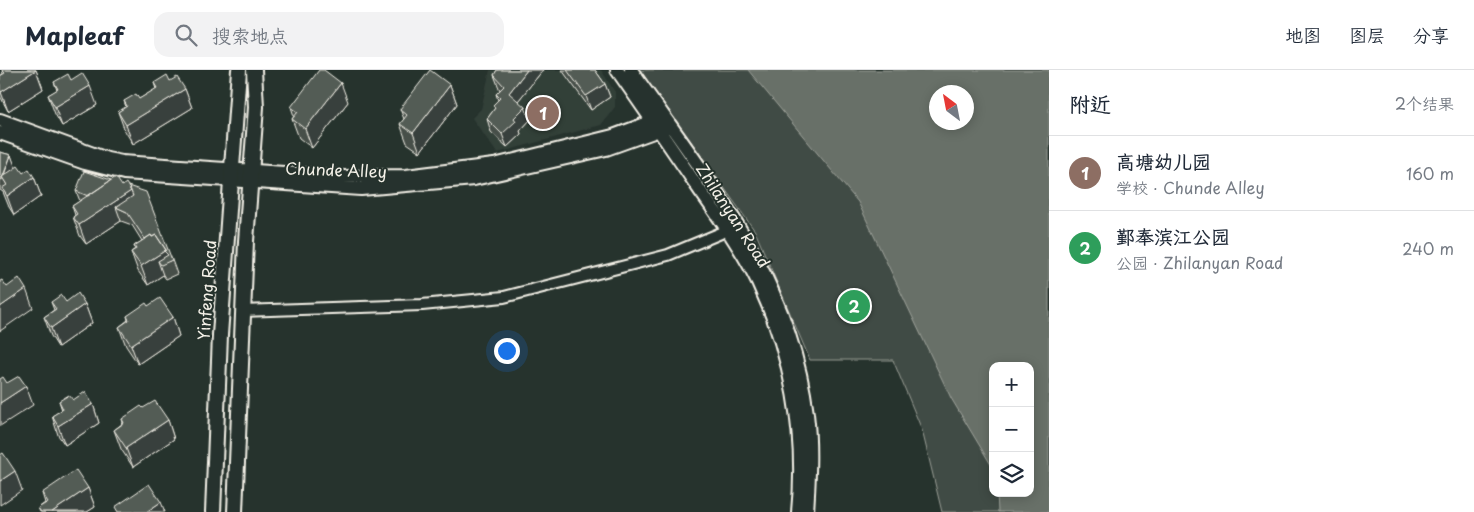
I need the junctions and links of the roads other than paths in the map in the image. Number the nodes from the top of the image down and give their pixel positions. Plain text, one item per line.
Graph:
1 (239, 70) edge
2 (254, 70) edge
3 (617, 70) edge
4 (631, 70) edge
5 (0, 120) edge
6 (661, 124) junction
7 (0, 133) edge
8 (231, 175) junction
9 (250, 176) junction
10 (733, 227) junction
11 (243, 311) junction
12 (213, 512) edge
13 (235, 512) edge
14 (798, 512) edge
15 (807, 512) edge

1 - 8 main road, Yinfeng Road
2 - 9 main road
3 - 6 street, Zhilanyan Road
4 - 6 street, Zhilanyan Road
5 - 8 street, Chunde Alley
6 - 9 street, Chunde Alley
6 - 10 street, Zhilanyan Road
7 - 8 street, Chunde Alley
8 - 9 street, Chunde Alley
8 - 12 main road, Yinfeng Road
9 - 11 main road
10 - 11 street
10 - 14 street, Zhilanyan Road
10 - 15 street, Zhilanyan Road
11 - 13 main road

